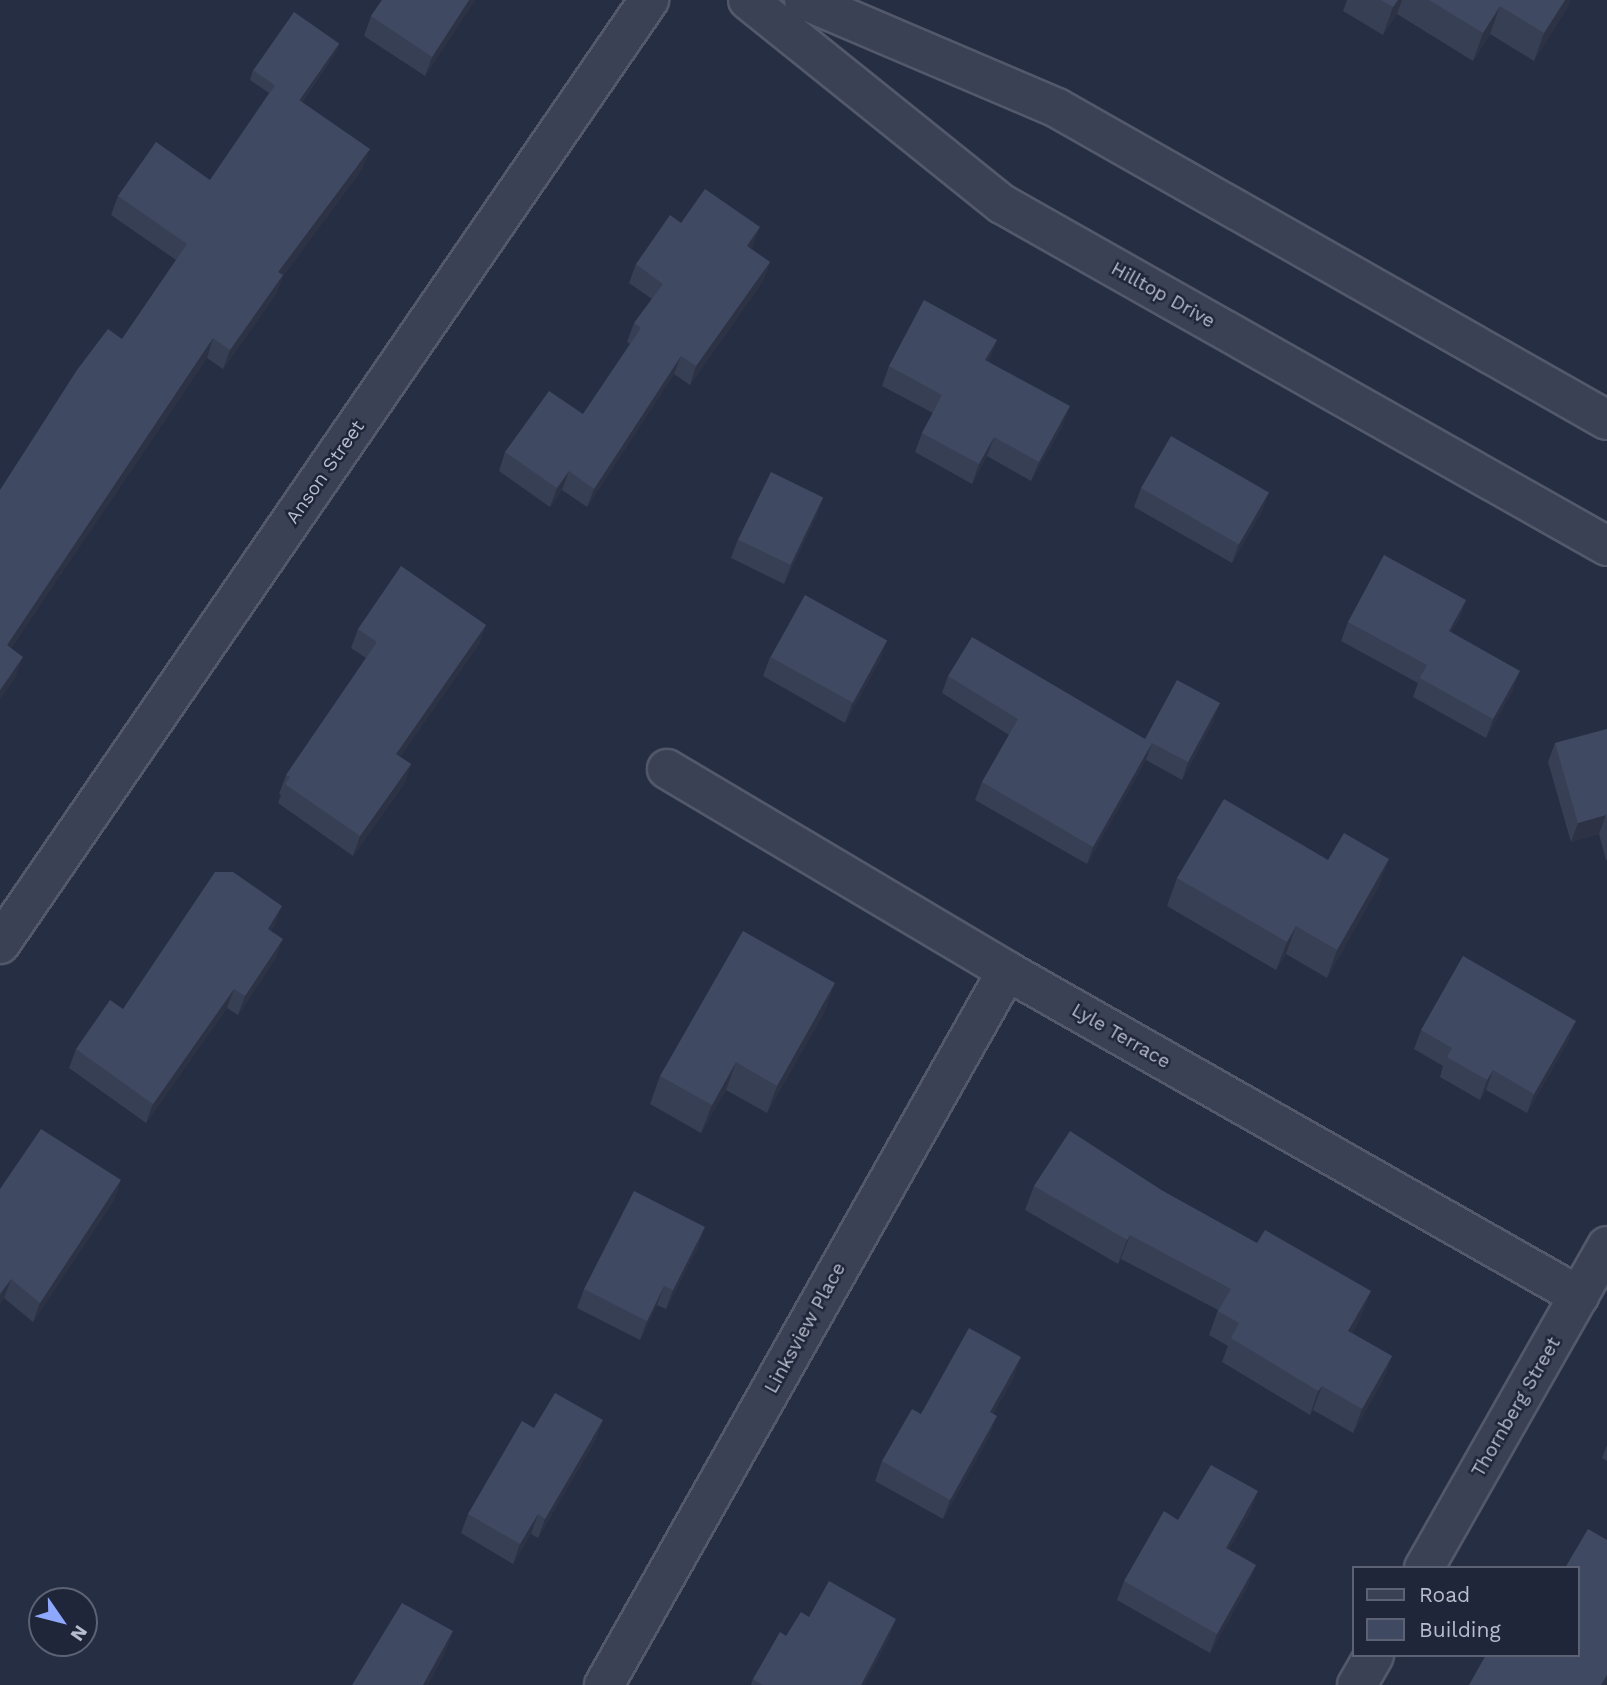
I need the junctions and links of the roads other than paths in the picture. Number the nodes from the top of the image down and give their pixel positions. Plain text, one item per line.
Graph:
1 (649, 0) edge
2 (748, 0) edge
3 (804, 0) edge
4 (1607, 420) edge
5 (1607, 546) edge
6 (667, 769) dead end
7 (0, 944) edge
8 (1007, 971) junction
9 (1607, 1246) edge
10 (1579, 1296) junction
11 (1425, 1566) edge
12 (1373, 1657) edge
13 (604, 1685) edge
14 (1357, 1685) edge

1 - 7 street, Anson Street
2 - 5 street, Hilltop Drive
3 - 4 street
6 - 8 street, Lyle Terrace
8 - 10 street, Lyle Terrace
8 - 13 street, Linksview Place
9 - 10 street, Thornberg Street
10 - 11 street, Thornberg Street
12 - 14 street

